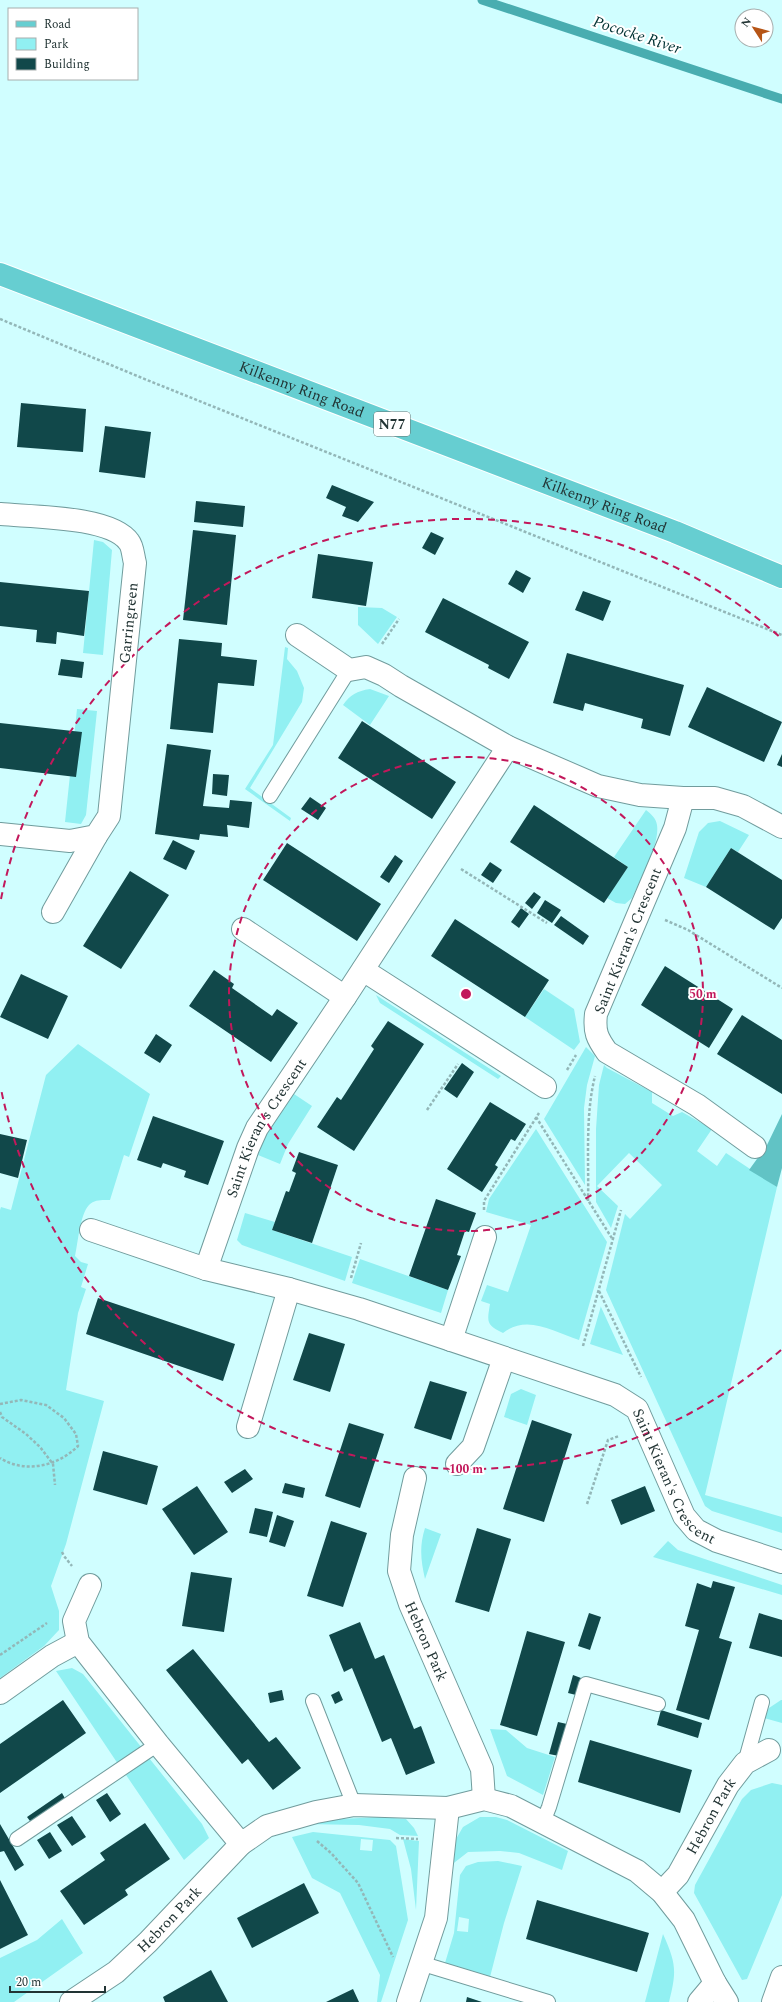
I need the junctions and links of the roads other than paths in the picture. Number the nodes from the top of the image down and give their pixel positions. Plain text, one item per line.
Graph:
1 (0, 274) edge
2 (0, 514) edge
3 (782, 577) edge
4 (297, 634) dead end
5 (349, 670) junction
6 (508, 746) junction
7 (270, 796) dead end
8 (683, 798) junction
9 (782, 827) edge
10 (0, 834) edge
11 (96, 836) junction
12 (54, 912) dead end
13 (243, 929) dead end
14 (363, 970) junction
15 (345, 997) junction
16 (544, 1087) dead end
17 (755, 1147) dead end
18 (91, 1230) dead end
19 (484, 1238) dead end
20 (206, 1269) junction
21 (289, 1289) junction
22 (451, 1340) junction
23 (504, 1358) junction
24 (248, 1427) dead end
25 (457, 1464) dead end
26 (415, 1478) dead end
27 (782, 1562) edge
28 (90, 1585) dead end
29 (78, 1642) junction
30 (0, 1693) edge
31 (313, 1701) dead end
32 (762, 1702) dead end
33 (658, 1704) dead end
34 (158, 1744) junction
35 (770, 1750) dead end
36 (745, 1763) junction
37 (484, 1799) junction
38 (354, 1805) junction
39 (448, 1808) junction
40 (543, 1822) junction
41 (17, 1839) dead end
42 (241, 1844) junction
43 (662, 1892) junction
44 (420, 1963) junction
45 (782, 1977) edge
46 (715, 1983) junction
47 (71, 2002) edge
48 (408, 2002) edge
49 (548, 2002) edge
50 (699, 2002) edge
51 (727, 2002) edge
52 (773, 2002) edge

1 - 3 main road, Kilkenny Ring Road / N77
2 - 11 street, Garringreen
4 - 5 street
5 - 6 street
5 - 7 lane
6 - 8 street
6 - 14 street, Saint Kieran's Crescent
8 - 9 street
8 - 17 street, Saint Kieran's Crescent
10 - 11 street
11 - 12 street, Garringreen
13 - 15 street
14 - 15 street, Saint Kieran's Crescent
14 - 16 street
15 - 20 street, Saint Kieran's Crescent
18 - 20 street, Saint Kieran's Crescent
19 - 22 street
20 - 21 street, Saint Kieran's Crescent
21 - 22 street, Saint Kieran's Crescent
21 - 24 street
22 - 23 street, Saint Kieran's Crescent
23 - 25 street
23 - 27 street, Saint Kieran's Crescent
26 - 37 street, Hebron Park
28 - 29 street
29 - 30 street
29 - 34 street
31 - 38 lane
32 - 36 lane
33 - 40 lane
34 - 41 lane
34 - 42 street
35 - 36 street, Hebron Park
36 - 43 street, Hebron Park
37 - 39 street, Hebron Park
37 - 40 street, Hebron Park
38 - 39 street, Hebron Park
38 - 42 street, Hebron Park
39 - 44 street
40 - 43 street, Hebron Park
42 - 47 street, Hebron Park
43 - 46 street, Hebron Park
44 - 48 street
44 - 49 lane
45 - 52 street
46 - 50 street
46 - 51 street, Hebron Park

